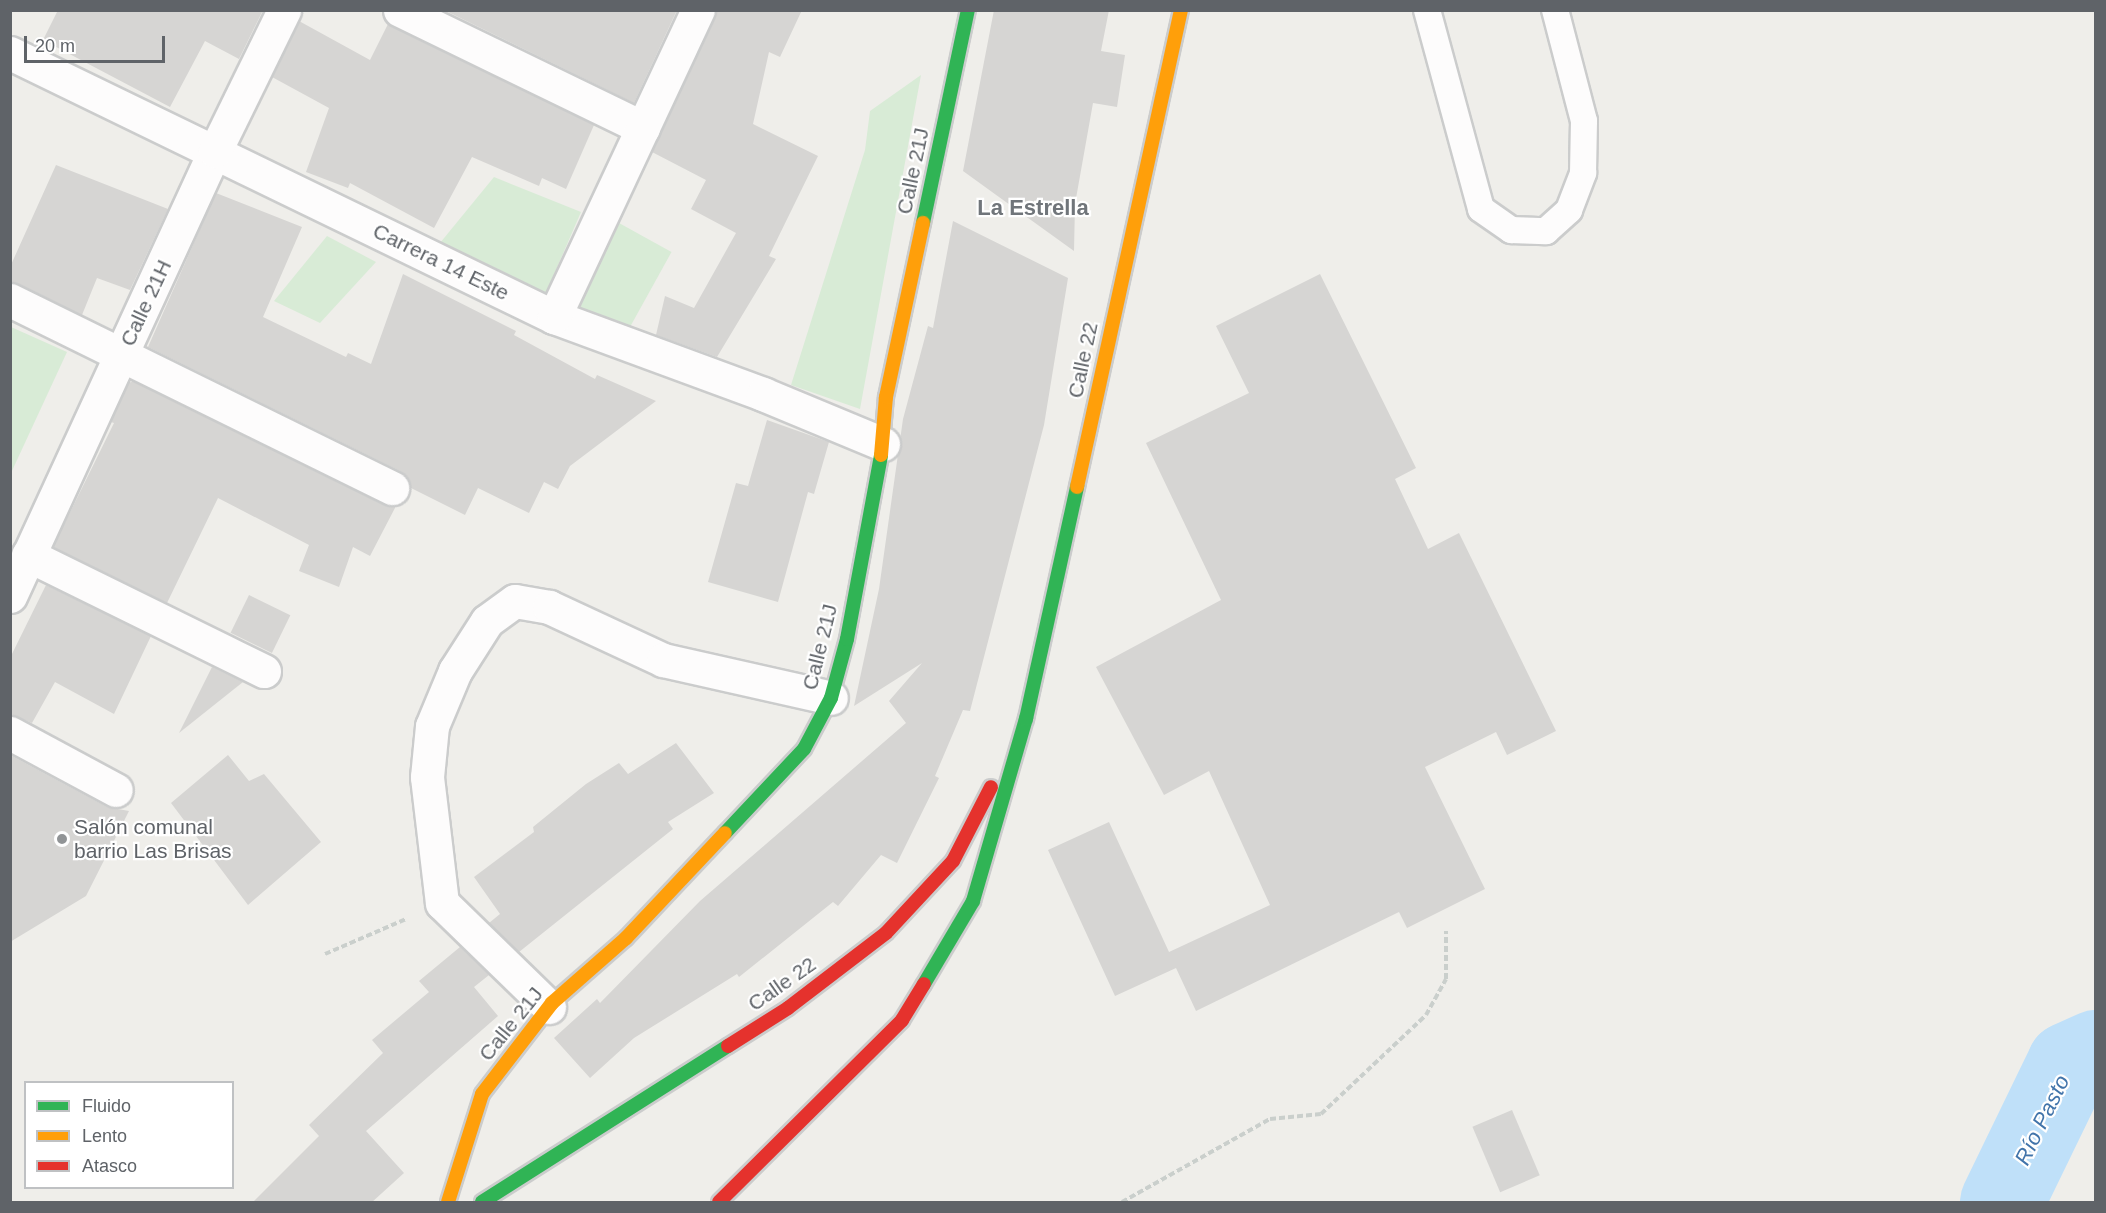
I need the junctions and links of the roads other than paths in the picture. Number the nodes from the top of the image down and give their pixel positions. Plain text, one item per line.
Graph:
1 (284, 10) edge
2 (400, 10) edge
3 (698, 10) edge
4 (968, 10) edge
5 (1181, 10) edge
6 (1427, 10) edge
7 (1555, 10) edge
8 (10, 53) edge
9 (643, 128) junction
10 (215, 151) junction
11 (10, 300) edge
12 (554, 317) junction
13 (123, 352) junction
14 (883, 444) junction
15 (392, 488) dead end
16 (28, 555) junction
17 (10, 596) edge
18 (264, 671) dead end
19 (831, 698) junction
20 (1026, 719) junction
21 (10, 733) edge
22 (116, 790) dead end
23 (549, 1007) junction
24 (448, 1203) edge
25 (482, 1203) edge
26 (719, 1203) edge

1 - 10 street, Calle 21H
2 - 9 street
3 - 9 street
4 - 14 street, Calle 21J
5 - 20 street, Calle 22
6 - 7 lane
8 - 10 street, Carrera 14 Este
9 - 12 street
10 - 12 street, Carrera 14 Este
10 - 13 street, Calle 21H
11 - 13 street
12 - 14 street, Carrera 14 Este
13 - 15 street
13 - 16 street, Calle 21H
14 - 19 street, Calle 21J
16 - 17 street, Calle 21H
16 - 18 street
19 - 23 street, Calle 21J
19 - 23 street
20 - 25 street, Calle 22
20 - 26 street, Calle 22
21 - 22 street
23 - 24 street, Calle 21J

